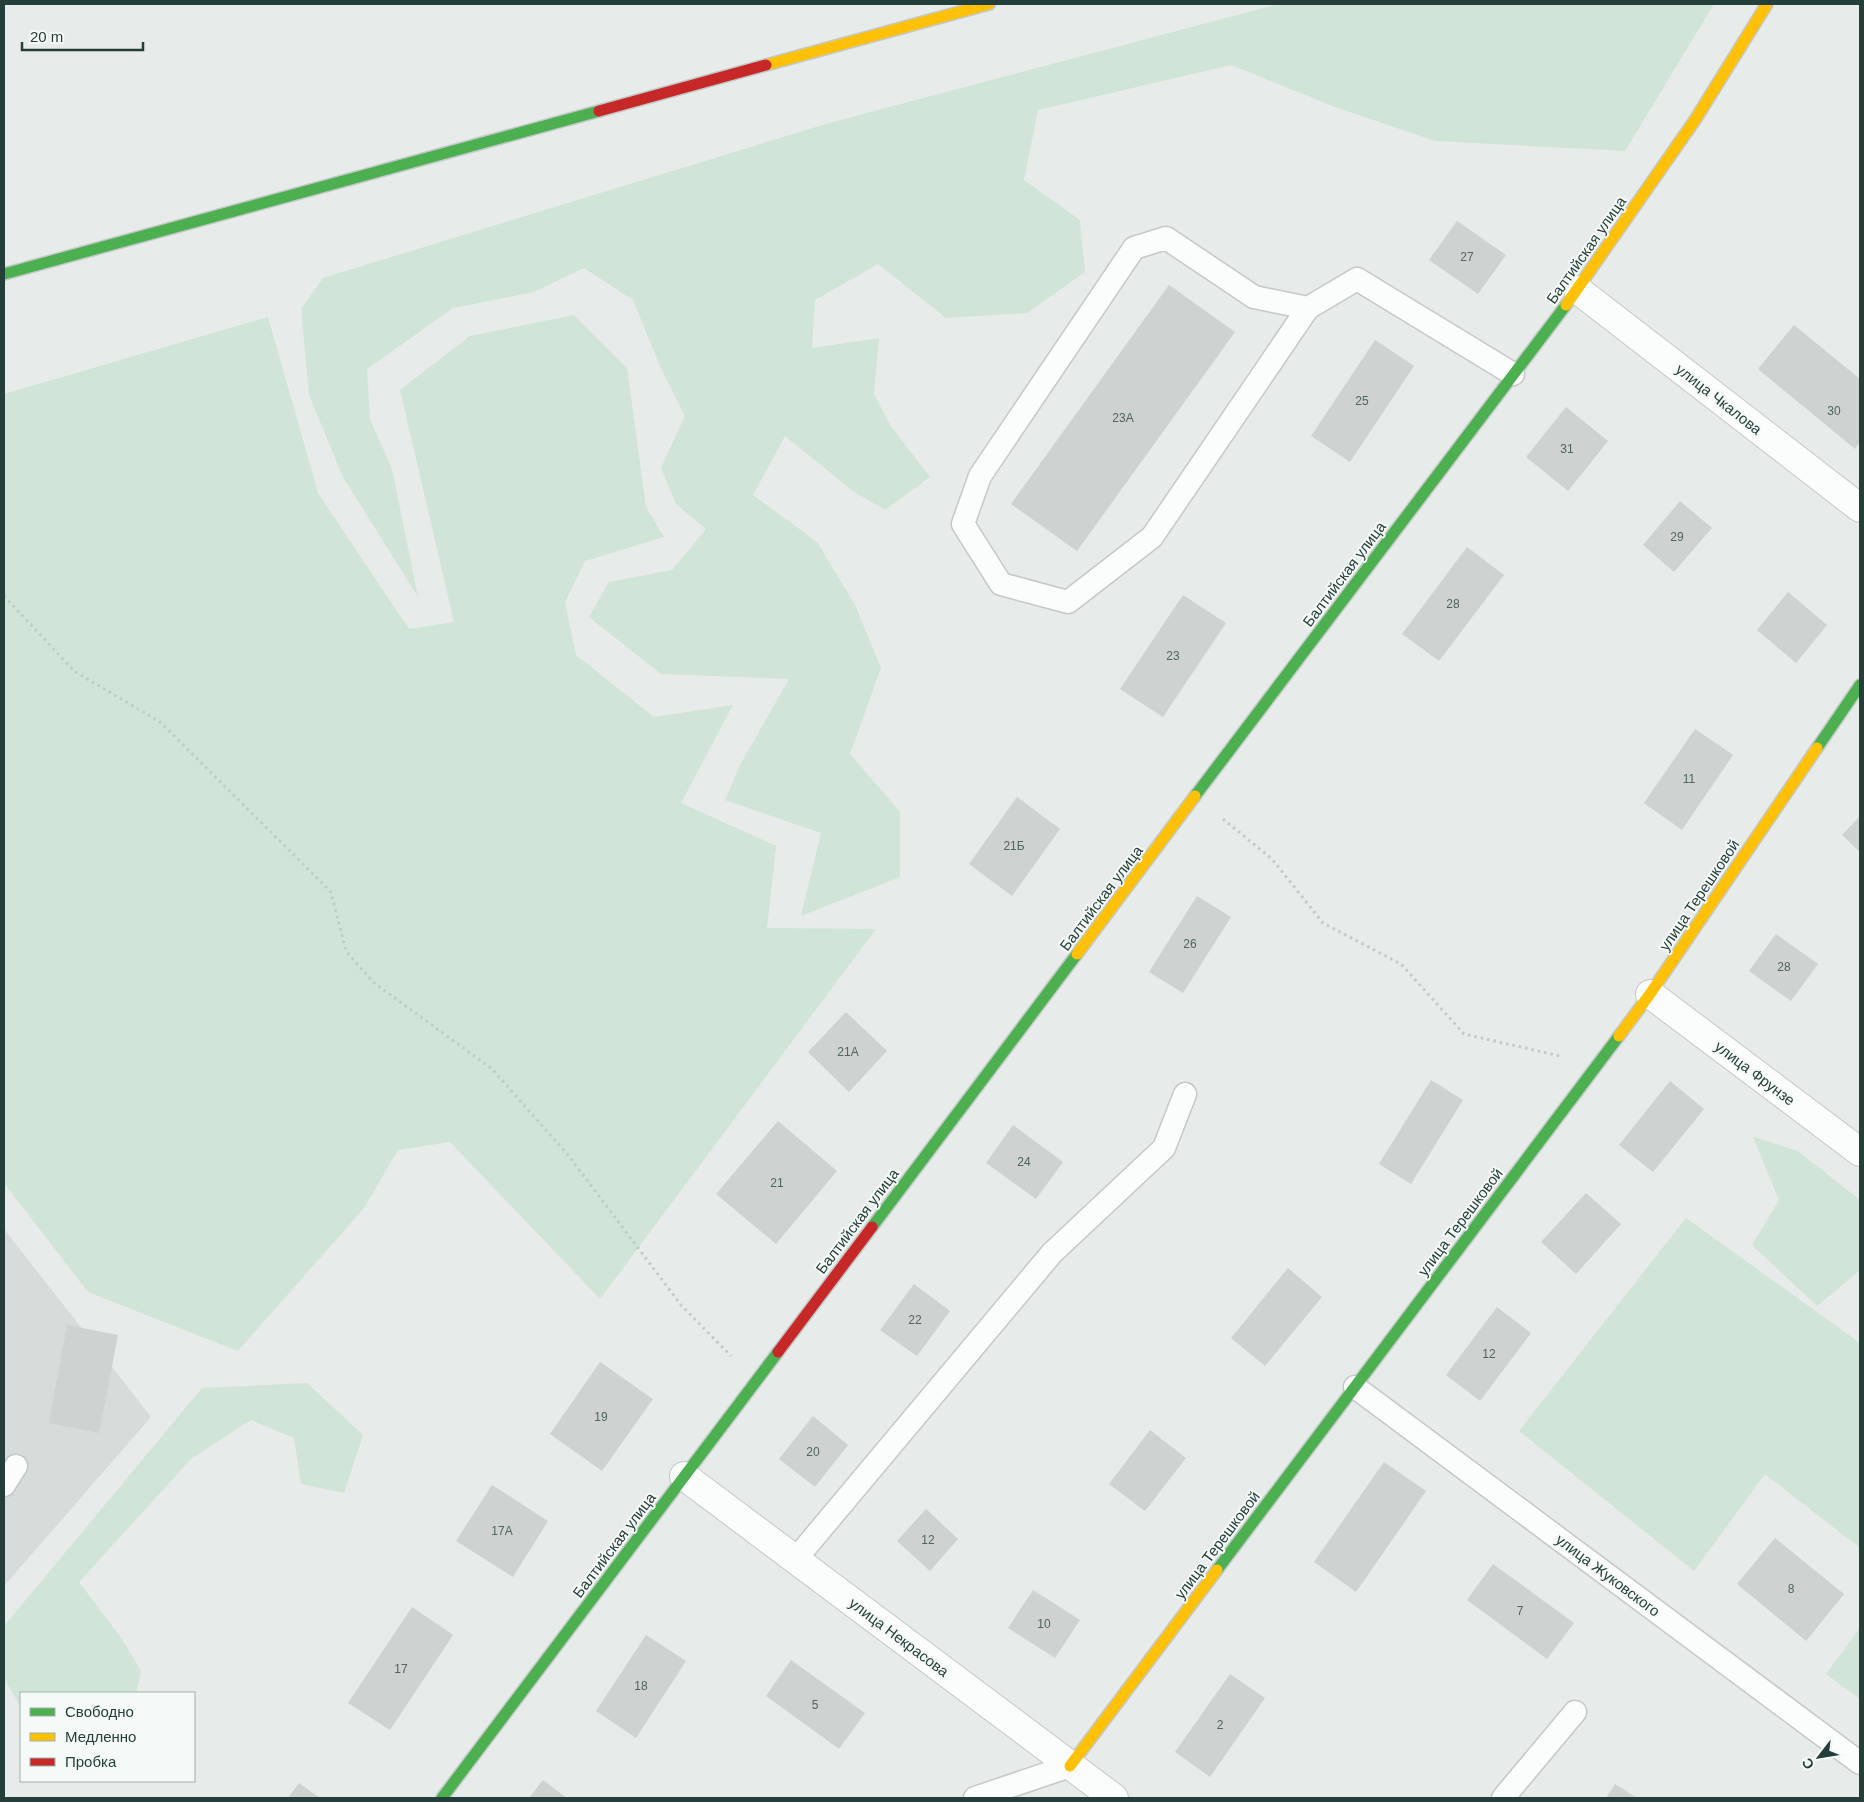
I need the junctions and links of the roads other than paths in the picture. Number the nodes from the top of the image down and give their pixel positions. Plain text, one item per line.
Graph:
1 (989, 4) edge
2 (1767, 4) edge
3 (4, 274) edge
4 (1578, 290) junction
5 (1308, 308) junction
6 (1513, 374) junction
7 (1860, 508) edge
8 (1860, 685) edge
9 (1650, 994) junction
10 (1185, 1094) dead end
11 (1860, 1152) edge
12 (1355, 1387) junction
13 (16, 1466) dead end
14 (684, 1476) junction
15 (4, 1485) edge
16 (795, 1560) junction
17 (1575, 1712) dead end
18 (1860, 1763) edge
19 (1070, 1766) junction
20 (442, 1798) edge
21 (975, 1798) edge
22 (1114, 1798) edge
23 (1504, 1798) edge

1 - 3 main road
2 - 4 main road, Балтийская улица
4 - 6 main road, Балтийская улица
4 - 7 street, улица Чкалова
5 - 5 lane
5 - 6 lane
6 - 14 main road, Балтийская улица
8 - 9 main road, улица Терешковой
9 - 11 street, улица Фрунзе
9 - 12 main road, улица Терешковой
10 - 16 lane
12 - 18 lane, улица Жуковского
12 - 19 main road, улица Терешковой
13 - 15 lane
14 - 16 street, улица Некрасова
14 - 20 main road, Балтийская улица
16 - 19 street, улица Некрасова
17 - 23 lane
19 - 21 lane
19 - 22 street, улица Некрасова

